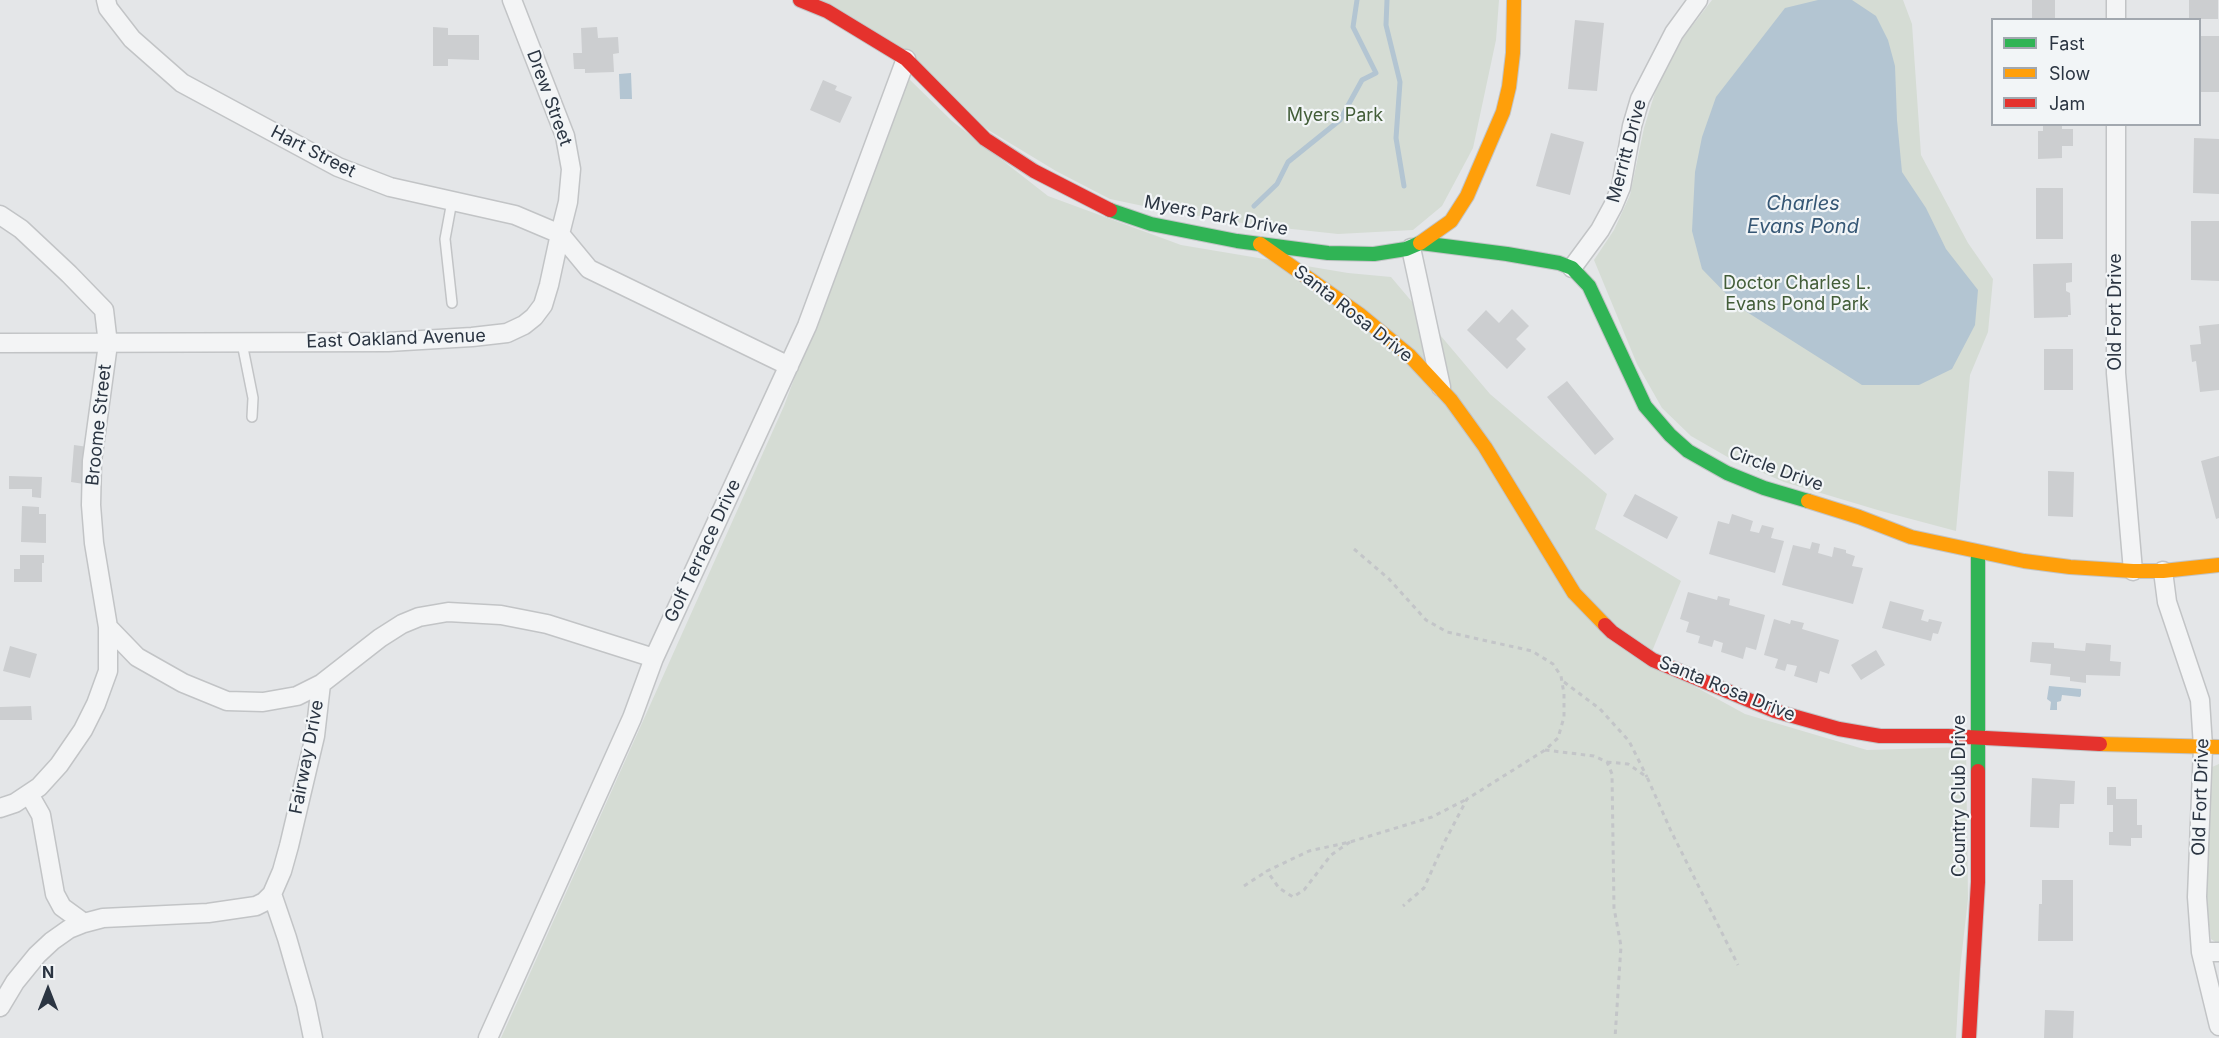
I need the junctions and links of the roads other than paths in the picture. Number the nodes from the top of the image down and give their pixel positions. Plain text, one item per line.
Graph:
1 (106, 0) edge
2 (512, 0) edge
3 (800, 0) edge
4 (1514, 0) edge
5 (1698, 0) edge
6 (2116, 0) edge
7 (2116, 18) edge
8 (906, 59) junction
9 (2116, 126) edge
10 (452, 201) junction
11 (0, 215) edge
12 (560, 234) junction
13 (1260, 244) junction
14 (1416, 245) junction
15 (1572, 268) junction
16 (452, 303) dead end
17 (0, 343) edge
18 (242, 343) junction
19 (108, 344) junction
20 (789, 366) junction
21 (1441, 389) junction
22 (252, 417) dead end
23 (1978, 553) junction
24 (2219, 565) edge
25 (2133, 571) junction
26 (2163, 571) junction
27 (108, 627) junction
28 (654, 658) junction
29 (321, 684) junction
30 (1977, 739) junction
31 (2211, 747) edge
32 (29, 795) junction
33 (0, 808) edge
34 (272, 894) junction
35 (84, 923) junction
36 (2210, 952) edge
37 (0, 1007) edge
38 (2219, 1026) edge
39 (313, 1038) edge
40 (488, 1038) edge
41 (1969, 1038) edge

1 - 10 street, Hart Street
2 - 12 street, Drew Street
3 - 8 street, Myers Park Drive
4 - 14 street, Myers Park Drive
5 - 15 street, Merritt Drive
6 - 7 street
8 - 13 street, Myers Park Drive
8 - 20 street, Golf Terrace Drive
9 - 25 street, Old Fort Drive
10 - 12 street, Hart Street
10 - 16 lane
11 - 19 street
12 - 18 street, East Oakland Avenue
12 - 20 street
13 - 14 street, Myers Park Drive
13 - 21 street, Santa Rosa Drive
14 - 15 street
14 - 21 street, Santa Rosa Drive
15 - 23 street, Circle Drive
17 - 19 street, East Oakland Avenue
18 - 19 street, East Oakland Avenue
18 - 22 lane
19 - 27 street, Broome Street
20 - 28 street, Golf Terrace Drive
21 - 30 street, Santa Rosa Drive
23 - 25 street, Circle Drive
23 - 30 street, Country Club Drive
24 - 26 street, Circle Drive
25 - 26 street, Circle Drive
26 - 31 street, Old Fort Drive
27 - 29 street
27 - 32 street, Broome Street
28 - 29 street, Fairway Drive
28 - 40 street, Golf Terrace Drive
29 - 34 street, Fairway Drive
30 - 31 street, Santa Rosa Drive
30 - 41 street, Country Club Drive
31 - 36 street, Old Fort Drive
32 - 33 street, Broome Street
32 - 35 street
34 - 35 street
34 - 39 street
35 - 37 street
36 - 38 street, Old Fort Drive

